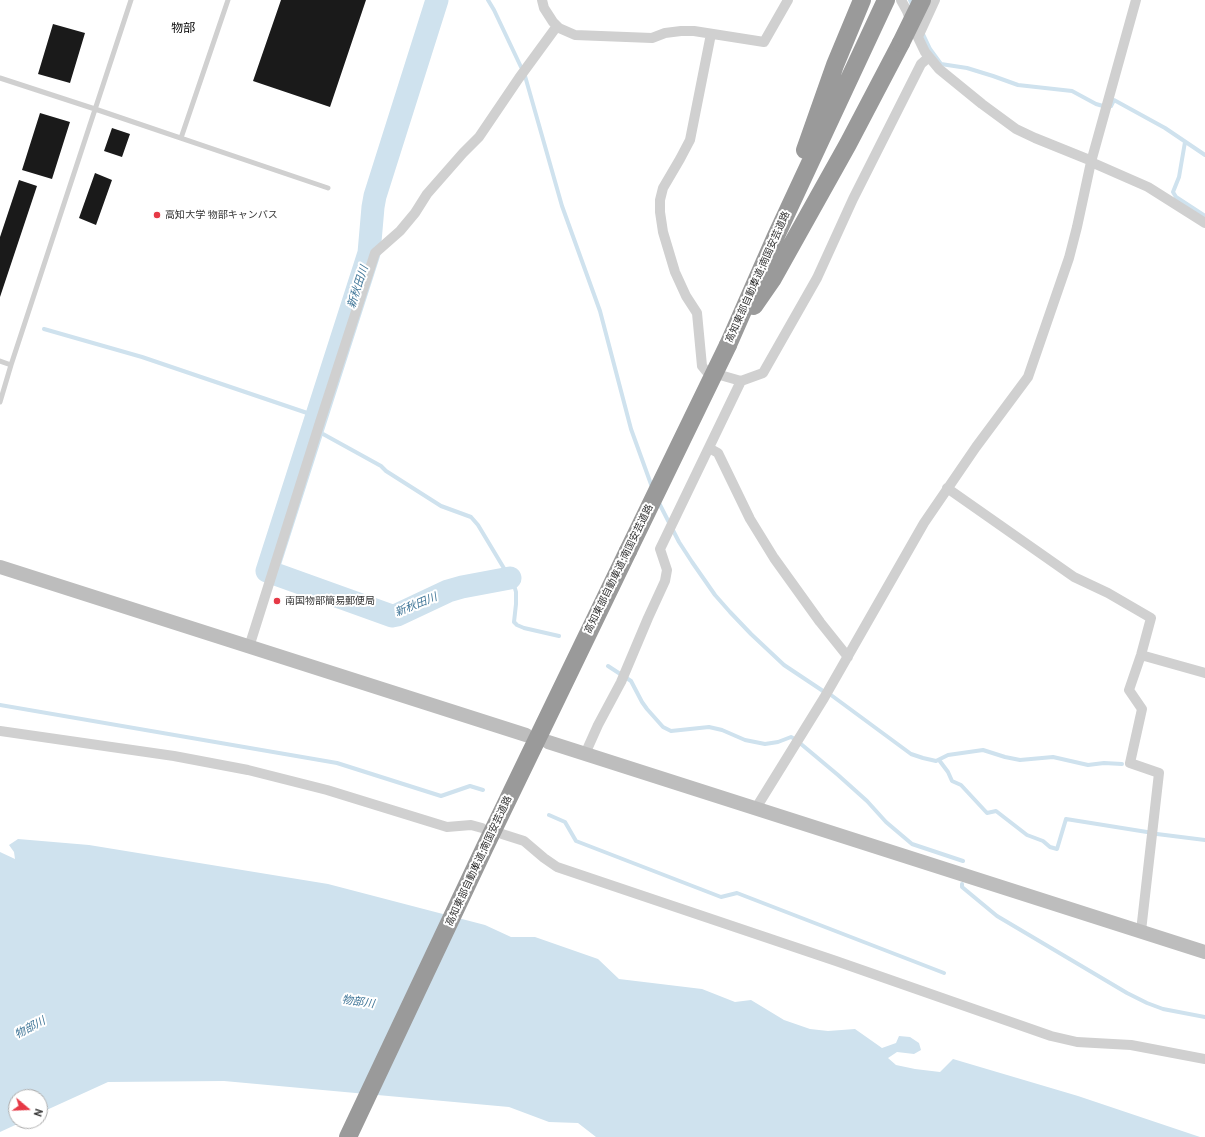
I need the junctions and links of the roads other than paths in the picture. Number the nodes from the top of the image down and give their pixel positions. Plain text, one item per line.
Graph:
1 (131, 0) edge
2 (228, 0) edge
3 (542, 0) edge
4 (788, 0) edge
5 (862, 0) edge
6 (901, 0) edge
7 (922, 0) edge
8 (935, 0) edge
9 (1136, 0) edge
10 (884, 4) edge
11 (557, 26) junction
12 (711, 34) junction
13 (918, 37) junction
14 (929, 57) junction
15 (0, 78) edge
16 (95, 109) junction
17 (181, 138) junction
18 (1092, 162) junction
19 (328, 188) dead end
20 (1205, 223) edge
21 (775, 238) junction
22 (728, 345) junction
23 (0, 361) edge
24 (11, 365) junction
25 (741, 382) junction
26 (0, 402) edge
27 (709, 448) junction
28 (947, 488) junction
29 (0, 567) edge
30 (249, 647) junction
31 (1141, 655) junction
32 (848, 657) junction
33 (1205, 672) edge
34 (0, 731) edge
35 (526, 736) dead end
36 (548, 742) dead end
37 (585, 754) junction
38 (756, 808) junction
39 (482, 828) dead end
40 (502, 834) dead end
41 (1141, 931) junction
42 (1205, 952) edge
43 (1205, 1059) edge
44 (348, 1137) edge

1 - 16 lane
2 - 17 lane
3 - 11 street
4 - 12 street
5 - 21 highway
6 - 13 street
7 - 22 highway, bridge
8 - 13 street
9 - 18 street
10 - 21 highway, 高知東部自動車道;南国安芸道路
11 - 12 street
11 - 30 street
12 - 25 street
13 - 14 street
14 - 18 street
14 - 25 street
15 - 16 lane
16 - 17 lane
16 - 24 lane
17 - 19 lane
18 - 20 street
18 - 28 street
21 - 22 highway, 高知東部自動車道;南国安芸道路
22 - 44 highway, 高知東部自動車道;南国安芸道路, bridge
23 - 24 lane
24 - 26 lane
25 - 27 street
27 - 32 street
27 - 37 street
28 - 31 street
28 - 32 street
29 - 30 street
30 - 35 street
31 - 33 street
31 - 41 street
32 - 38 street
34 - 39 street
36 - 37 street
37 - 38 street
38 - 41 street
40 - 43 street
41 - 42 street

